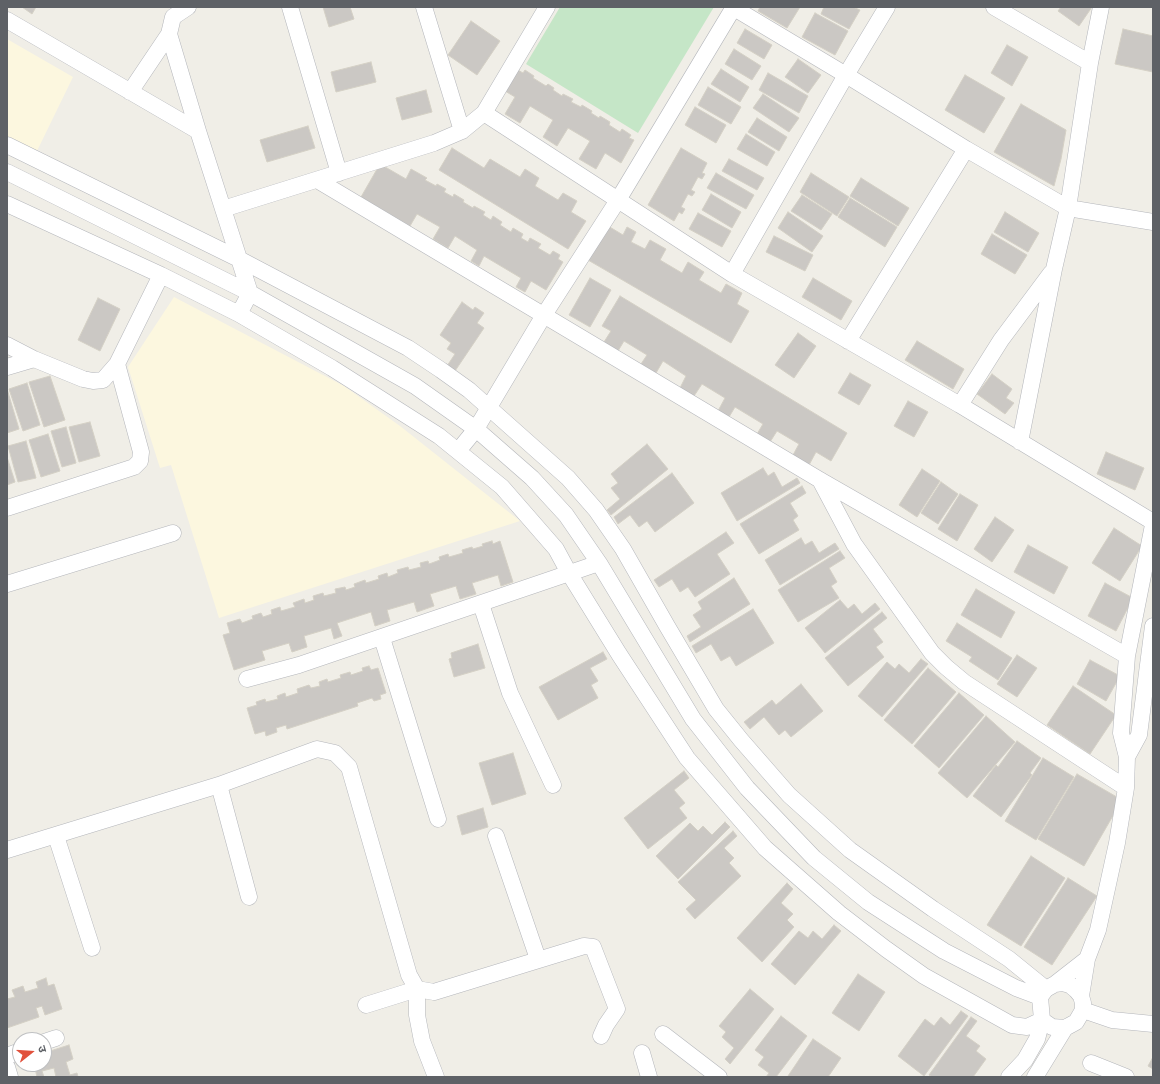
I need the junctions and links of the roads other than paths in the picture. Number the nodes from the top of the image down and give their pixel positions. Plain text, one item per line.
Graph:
1 (188, 7) edge
2 (290, 7) edge
3 (424, 7) edge
4 (547, 7) edge
5 (734, 7) edge
6 (886, 7) edge
7 (994, 7) edge
8 (1101, 7) edge
9 (7, 20) edge
10 (169, 34) junction
11 (1090, 62) junction
12 (846, 75) junction
13 (130, 92) junction
14 (484, 113) junction
15 (198, 131) junction
16 (462, 131) junction
17 (7, 145) edge
18 (966, 149) junction
19 (7, 172) edge
20 (339, 173) junction
21 (317, 180) junction
22 (618, 200) junction
23 (7, 204) edge
24 (1068, 208) junction
25 (223, 209) junction
26 (1153, 222) edge
27 (239, 259) junction
28 (1054, 269) junction
29 (732, 274) junction
30 (161, 275) junction
31 (250, 293) junction
32 (239, 314) junction
33 (544, 315) junction
34 (848, 341) junction
35 (7, 345) edge
36 (34, 359) junction
37 (117, 364) junction
38 (7, 367) edge
39 (960, 405) junction
40 (489, 407) junction
41 (476, 429) junction
42 (1020, 442) junction
43 (458, 451) junction
44 (820, 480) junction
45 (7, 508) edge
46 (1153, 522) edge
47 (1153, 525) edge
48 (173, 533) dead end
49 (598, 563) junction
50 (569, 573) junction
51 (7, 584) edge
52 (481, 604) junction
53 (1153, 626) edge
54 (382, 638) junction
55 (1127, 656) junction
56 (247, 679) dead end
57 (1146, 737) edge
58 (1127, 757) junction
59 (219, 785) junction
60 (553, 785) dead end
61 (1126, 788) junction
62 (438, 819) dead end
63 (56, 836) junction
64 (496, 836) dead end
65 (7, 850) edge
66 (249, 897) dead end
67 (92, 948) dead end
68 (538, 959) junction
69 (1087, 959) junction
70 (417, 989) junction
71 (1047, 990) junction
72 (1082, 1003) junction
73 (366, 1005) dead end
74 (1042, 1020) junction
75 (1153, 1024) edge
76 (1065, 1028) junction
77 (663, 1034) dead end
78 (601, 1036) dead end
79 (642, 1053) dead end
80 (1091, 1063) dead end
81 (7, 1067) edge
82 (10, 1077) edge
83 (436, 1077) edge
84 (649, 1077) edge
85 (719, 1077) edge
86 (1009, 1077) edge
87 (1034, 1077) edge
88 (1126, 1077) edge

1 - 10 street
2 - 20 street
3 - 16 street
4 - 14 street
5 - 12 street
5 - 22 street
6 - 12 street
7 - 11 street
8 - 11 street
9 - 13 street
10 - 13 street
10 - 15 street
11 - 24 street
12 - 18 street
12 - 29 street
13 - 15 street
14 - 16 street
14 - 22 street
15 - 25 street
16 - 20 street
17 - 27 street
18 - 24 street
18 - 34 street
19 - 31 street
20 - 21 street
21 - 25 street
21 - 33 street
22 - 29 street
22 - 33 street
23 - 30 street
24 - 26 street
24 - 28 street
25 - 27 street
27 - 31 street
27 - 40 street
28 - 39 street
28 - 42 street
29 - 34 street
30 - 32 street
30 - 37 street
31 - 32 street
31 - 41 street
32 - 43 street
33 - 40 street
33 - 44 street
34 - 39 street
35 - 36 street
36 - 37 street
36 - 38 street
37 - 45 street
39 - 42 street
40 - 41 street
40 - 71 street
41 - 43 street
41 - 49 street
42 - 46 street
43 - 50 street
44 - 55 street
44 - 61 street
47 - 55 street
48 - 51 street
49 - 50 street
49 - 71 street
50 - 52 street
50 - 74 street
52 - 54 street
52 - 60 street
53 - 57 street
54 - 56 street
54 - 62 street
55 - 58 street
57 - 58 street
58 - 61 street
59 - 63 street
59 - 66 street
59 - 70 street
61 - 69 street
63 - 65 street
63 - 67 street
64 - 68 street
68 - 70 street
68 - 78 street
69 - 71 street
69 - 72 street
70 - 73 street
70 - 83 street
71 - 72 street
71 - 74 street
72 - 75 street
72 - 76 street
74 - 76 street
74 - 86 street
76 - 87 street
77 - 85 street
79 - 84 street
80 - 88 street
81 - 82 street

